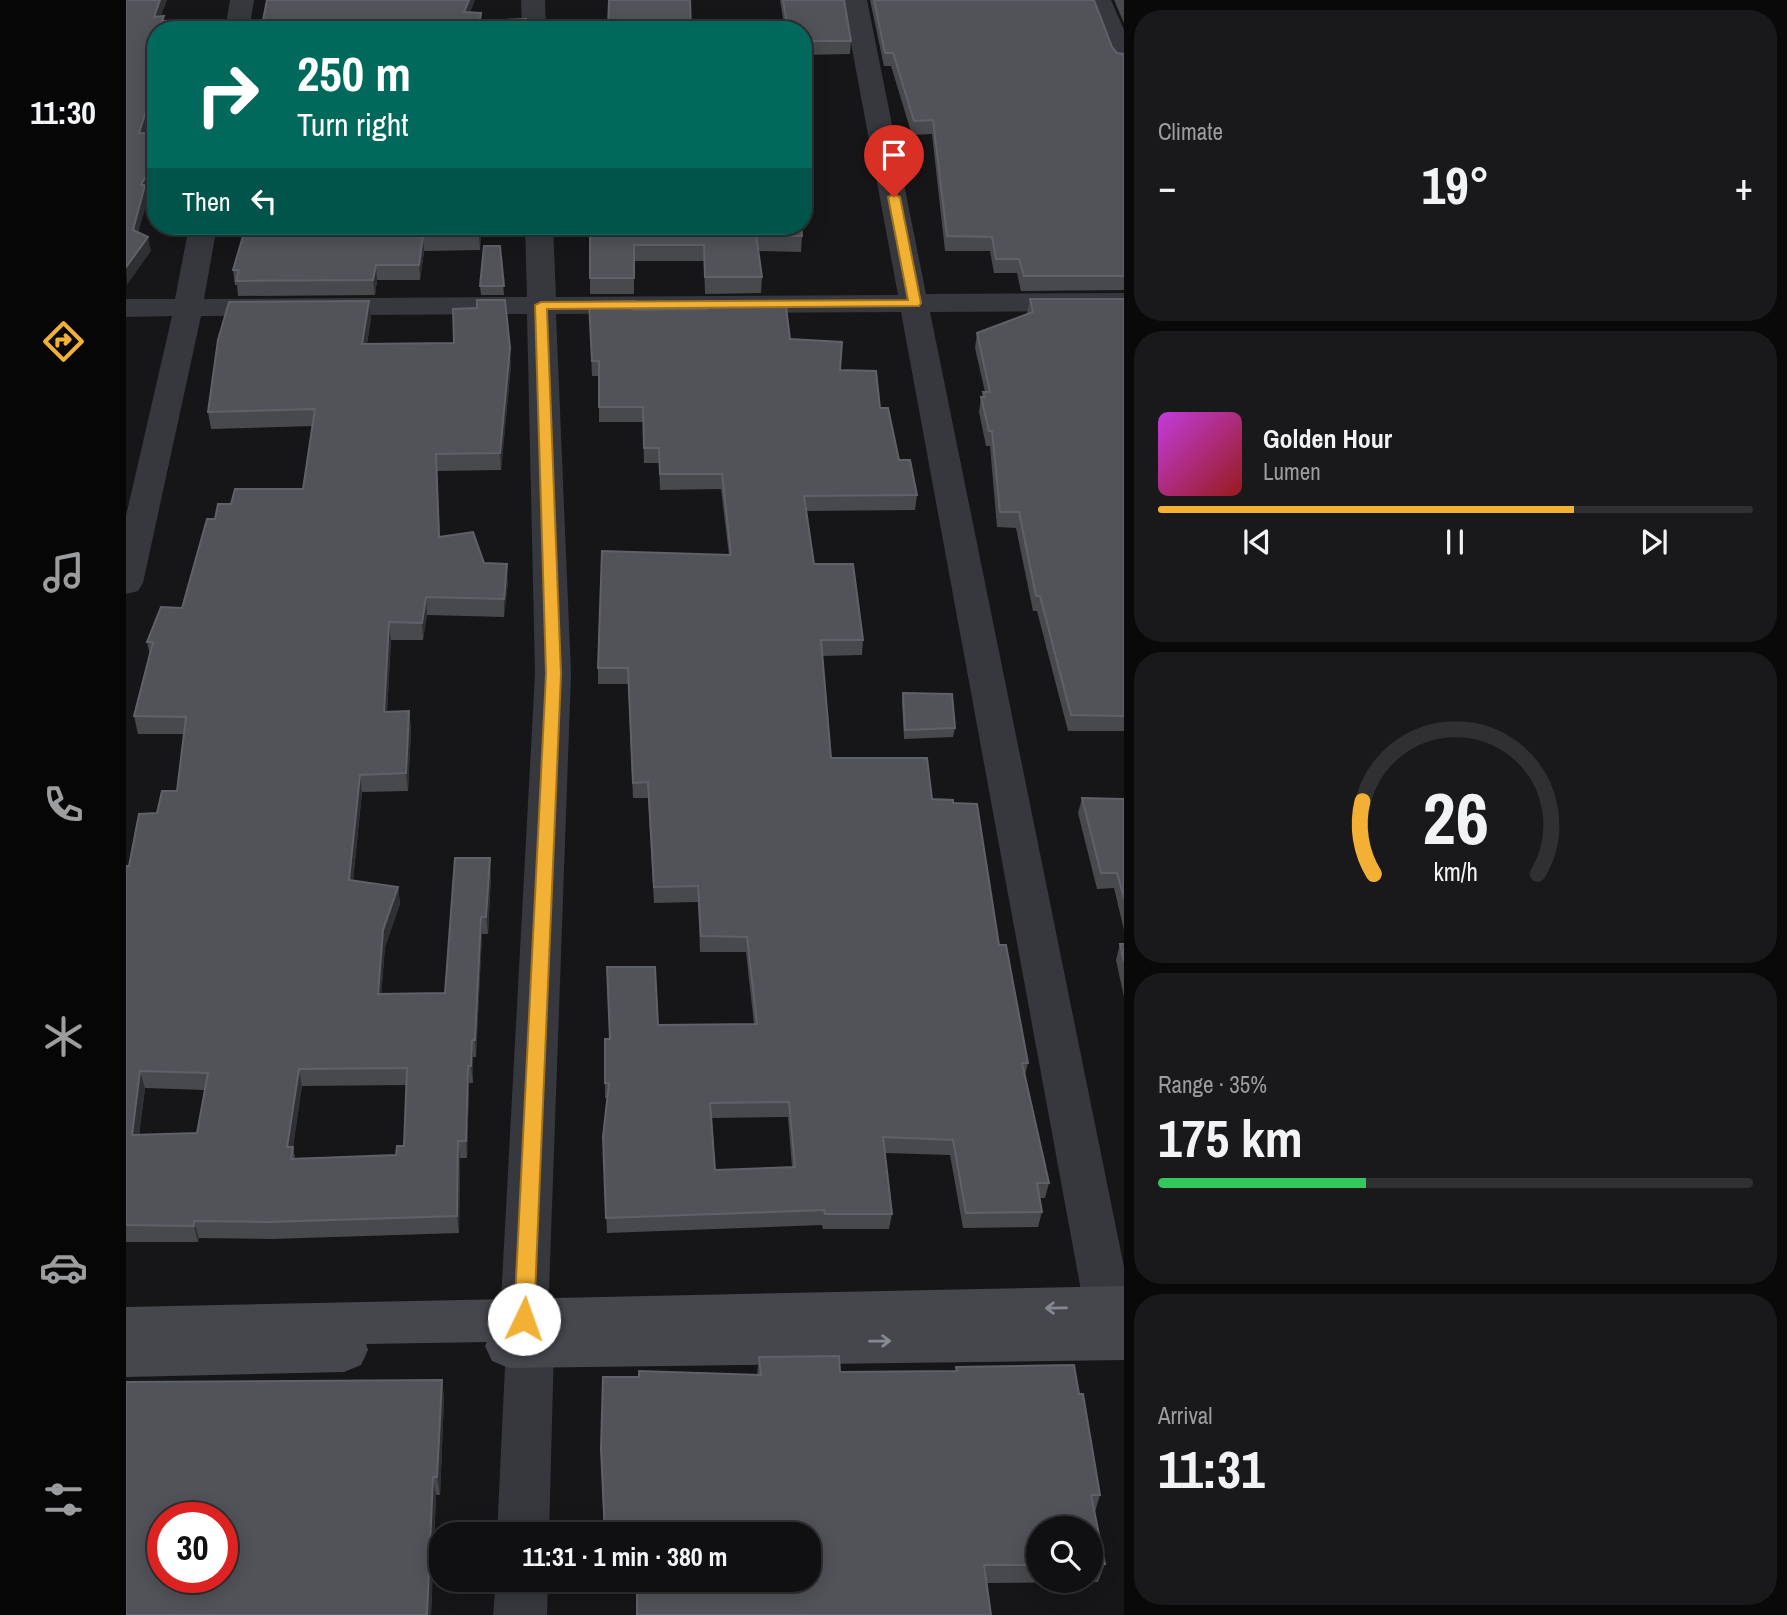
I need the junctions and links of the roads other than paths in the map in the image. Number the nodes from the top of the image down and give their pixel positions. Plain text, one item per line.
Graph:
1 (242, 0) edge
2 (533, 0) edge
3 (855, 0) edge
4 (1099, 0) edge
5 (238, 21) edge
6 (534, 21) edge
7 (1124, 59) edge
8 (202, 235) edge
9 (539, 235) edge
10 (1124, 302) edge
11 (915, 303) junction
12 (541, 305) junction
13 (190, 307) junction
14 (126, 308) edge
15 (142, 458) edge
16 (126, 583) edge
17 (1118, 1317) edge
18 (126, 1328) edge
19 (527, 1332) junction
20 (126, 1355) edge
21 (523, 1522) edge
22 (521, 1592) edge
23 (520, 1615) edge

1 - 5 street
2 - 6 street
3 - 11 street
4 - 7 street
8 - 13 street
9 - 12 street
10 - 11 street
11 - 12 street
11 - 17 street
12 - 13 street
12 - 19 street
13 - 14 street
13 - 15 street
15 - 16 street
17 - 19 street
18 - 19 street
19 - 20 street
19 - 21 street
22 - 23 street

